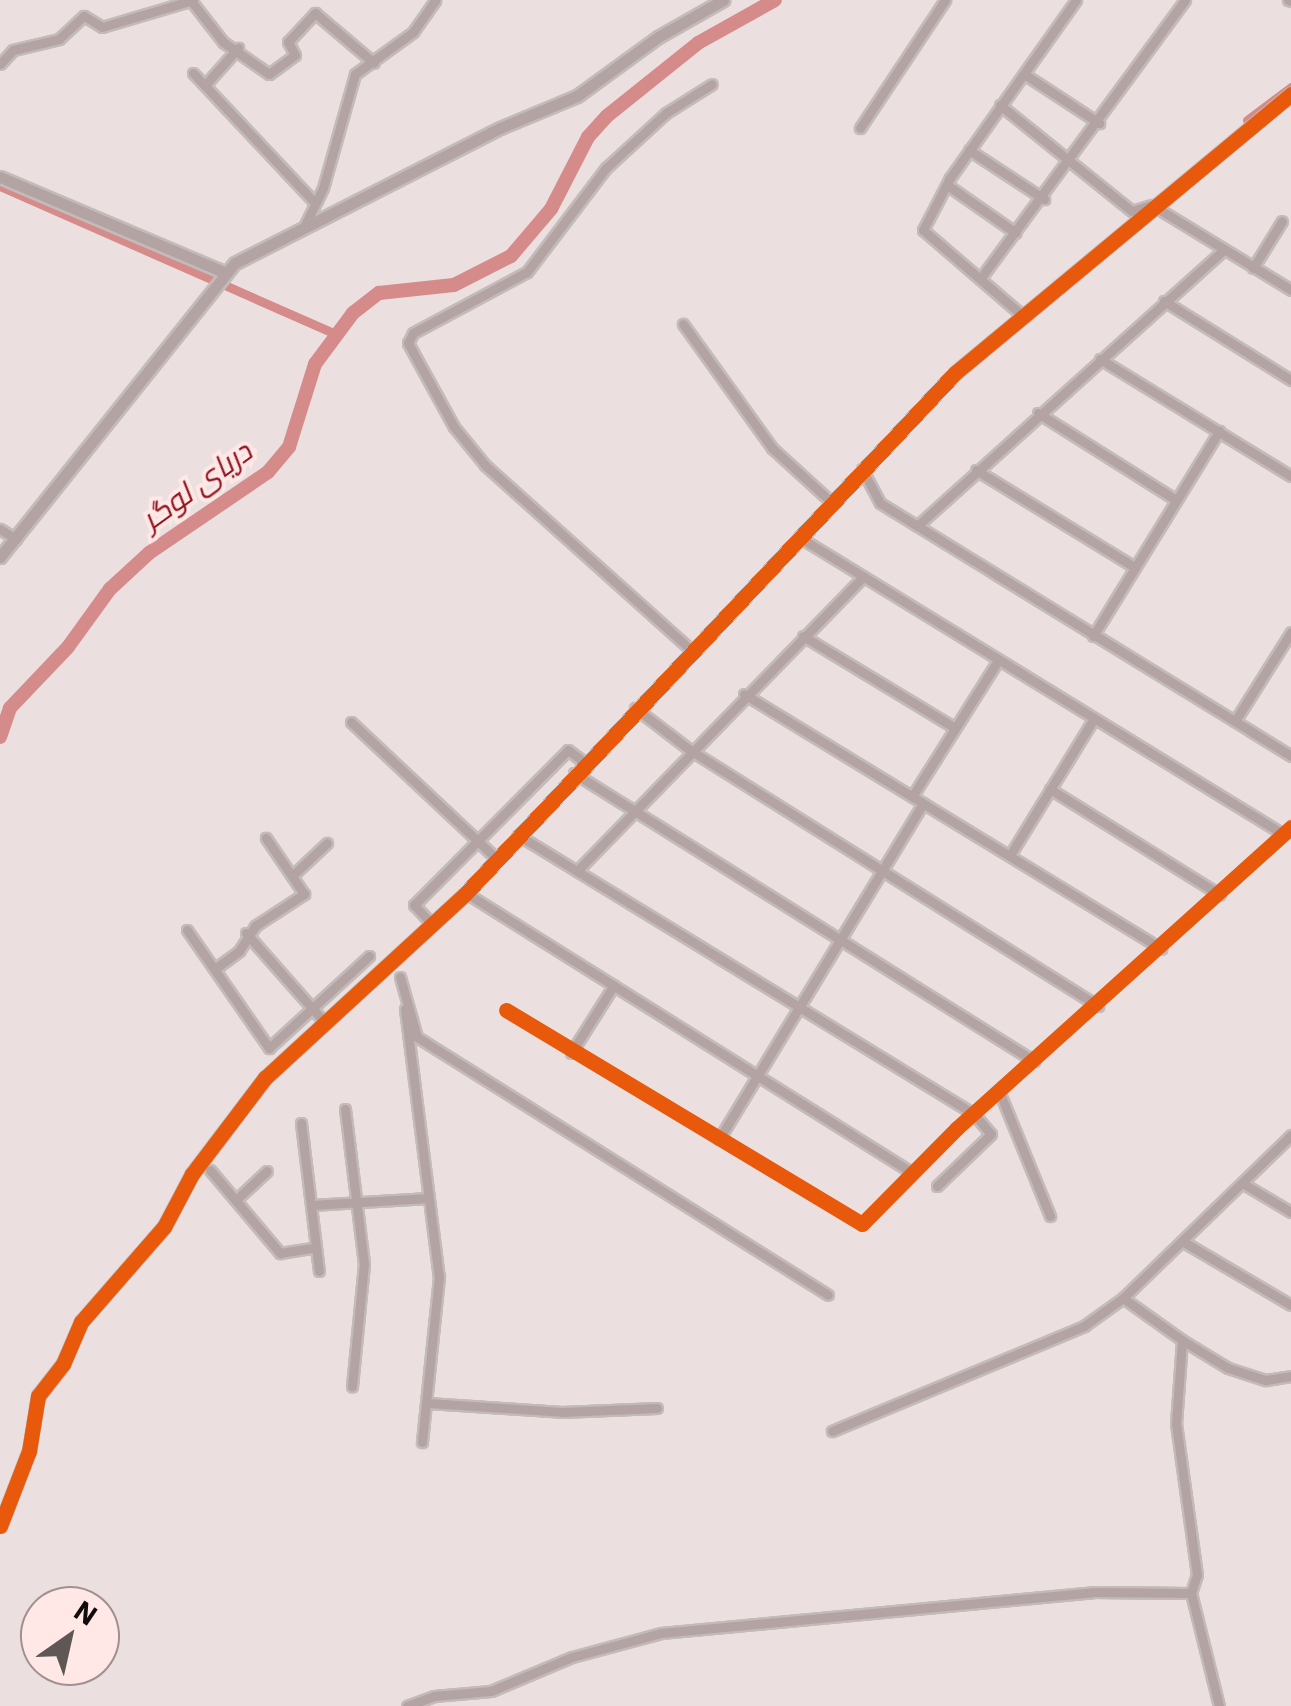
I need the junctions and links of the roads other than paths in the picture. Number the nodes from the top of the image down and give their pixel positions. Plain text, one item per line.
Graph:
1 (723, 0) edge
2 (1076, 0) edge
3 (1185, 0) edge
4 (192, 1) edge
5 (941, 1) edge
6 (429, 2) edge
7 (238, 48) junction
8 (374, 63) junction
9 (0, 64) edge
10 (193, 73) dead end
11 (1024, 74) junction
12 (712, 84) dead end
13 (206, 86) junction
14 (1288, 102) edge
15 (1000, 105) junction
16 (1098, 123) junction
17 (860, 128) dead end
18 (969, 150) junction
19 (1071, 158) junction
20 (0, 177) edge
21 (950, 187) junction
22 (1044, 199) junction
23 (314, 202) junction
24 (1152, 205) junction
25 (1282, 221) dead end
26 (304, 228) junction
27 (1016, 232) junction
28 (1224, 250) junction
29 (1253, 268) junction
30 (983, 275) junction
31 (222, 279) junction
32 (1291, 290) edge
33 (1164, 301) junction
34 (1024, 316) junction
35 (683, 324) dead end
36 (1100, 359) junction
37 (1291, 380) edge
38 (1038, 413) junction
39 (1220, 431) junction
40 (862, 469) junction
41 (976, 470) junction
42 (1291, 476) edge
43 (829, 500) junction
44 (1176, 500) junction
45 (917, 526) junction
46 (0, 529) edge
47 (797, 535) junction
48 (16, 539) junction
49 (0, 557) edge
50 (1134, 568) junction
51 (863, 577) junction
52 (1291, 632) edge
53 (803, 636) junction
54 (1094, 636) junction
55 (685, 644) junction
56 (1280, 650) junction
57 (1291, 657) edge
58 (996, 662) junction
59 (744, 694) junction
60 (635, 708) junction
61 (1093, 720) junction
62 (1235, 721) junction
63 (350, 722) dead end
64 (955, 728) junction
65 (690, 750) junction
66 (1291, 756) edge
67 (584, 762) junction
68 (574, 773) junction
69 (1050, 789) junction
70 (913, 795) junction
71 (923, 803) junction
72 (631, 810) junction
73 (1287, 831) edge
74 (516, 834) junction
75 (266, 838) dead end
76 (327, 843) dead end
77 (480, 845) junction
78 (1010, 855) junction
79 (496, 858) junction
80 (576, 871) junction
81 (883, 871) junction
82 (292, 876) junction
83 (466, 893) junction
84 (1220, 894) junction
85 (431, 923) junction
86 (187, 930) dead end
87 (246, 934) junction
88 (840, 940) junction
89 (1161, 949) junction
90 (369, 956) dead end
91 (394, 958) junction
92 (216, 968) junction
93 (400, 976) junction
94 (614, 985) junction
95 (1098, 1006) junction
96 (800, 1008) junction
97 (312, 1010) junction
98 (506, 1010) dead end
99 (324, 1023) junction
100 (571, 1052) junction
101 (1034, 1061) junction
102 (758, 1076) junction
103 (1000, 1092) junction
104 (345, 1109) dead end
105 (974, 1114) junction
106 (301, 1123) dead end
107 (1291, 1134) edge
108 (719, 1139) junction
109 (210, 1170) dead end
110 (267, 1171) dead end
111 (911, 1172) junction
112 (1242, 1183) junction
113 (937, 1186) dead end
114 (239, 1197) junction
115 (429, 1198) junction
116 (356, 1202) junction
117 (311, 1205) junction
118 (1291, 1212) edge
119 (1050, 1216) dead end
120 (1182, 1241) junction
121 (316, 1246) junction
122 (319, 1272) dead end
123 (828, 1295) dead end
124 (1122, 1298) junction
125 (1291, 1305) edge
126 (1182, 1340) junction
127 (1291, 1376) edge
128 (352, 1386) dead end
129 (428, 1403) junction
130 (657, 1408) dead end
131 (832, 1430) dead end
132 (422, 1442) dead end
133 (0, 1526) edge
134 (1191, 1593) junction
135 (407, 1706) edge
136 (1219, 1706) edge

1 - 26 street
2 - 11 street
3 - 16 street
4 - 7 street
4 - 9 street
5 - 17 street
6 - 8 street
7 - 8 street
7 - 13 street
8 - 23 street
10 - 13 street
11 - 15 street
11 - 16 street
12 - 55 street
13 - 23 street
14 - 24 street
15 - 18 street
15 - 19 street
16 - 19 street
18 - 21 street
18 - 22 street
19 - 22 street
19 - 24 street
20 - 31 street
21 - 27 street
21 - 30 street
22 - 27 street
23 - 26 street
24 - 28 street
24 - 34 street
25 - 29 street
26 - 31 street
27 - 30 street
28 - 29 street
28 - 33 street
29 - 32 street
30 - 34 street
31 - 48 street
33 - 36 street
33 - 37 street
34 - 40 street
35 - 43 street
36 - 38 street
36 - 39 street
38 - 41 street
38 - 44 street
39 - 42 street
39 - 44 street
40 - 43 street
40 - 45 street
41 - 45 street
41 - 50 street
43 - 47 street
44 - 50 street
45 - 54 street
46 - 48 street
47 - 51 street
47 - 55 street
48 - 49 street
50 - 54 street
51 - 53 street
51 - 58 street
52 - 56 street
53 - 59 street
53 - 64 street
54 - 62 street
55 - 60 street
56 - 57 street
56 - 62 street
58 - 61 street
58 - 64 street
59 - 65 street
59 - 70 street
60 - 65 street
60 - 67 street
61 - 69 street
61 - 73 street
62 - 66 street
63 - 77 street
64 - 70 street
65 - 72 street
65 - 81 street
67 - 68 street
67 - 77 street
68 - 72 street
68 - 74 street
69 - 78 street
69 - 84 street
70 - 71 street
71 - 78 street
71 - 81 street
72 - 80 street
72 - 88 street
73 - 84 street
74 - 79 street
74 - 80 street
75 - 82 street
76 - 82 street
77 - 79 street
77 - 85 street
78 - 89 street
79 - 83 street
80 - 96 street
81 - 88 street
81 - 95 street
82 - 87 street
83 - 85 street
83 - 94 street
84 - 89 street
85 - 91 street
86 - 92 street
87 - 92 street
87 - 97 street
88 - 96 street
88 - 101 street
89 - 95 street
90 - 97 street
91 - 93 street
91 - 99 street
92 - 97 street
93 - 115 street
93 - 123 street
94 - 100 street
94 - 102 street
95 - 101 street
96 - 102 street
96 - 105 street
97 - 99 street
98 - 100 street
99 - 133 street
100 - 108 street
101 - 103 street
102 - 108 street
102 - 111 street
103 - 105 street
103 - 119 street
104 - 116 street
105 - 111 street
105 - 113 street
106 - 117 street
107 - 112 street
108 - 111 street
109 - 114 street
110 - 114 street
112 - 118 street
112 - 120 street
114 - 121 street
115 - 116 street
115 - 129 street
116 - 117 street
116 - 128 street
117 - 121 street
120 - 124 street
120 - 125 street
121 - 122 street
124 - 126 street
124 - 131 street
126 - 127 street
126 - 134 street
129 - 130 street
129 - 132 street
134 - 135 street
134 - 136 street

